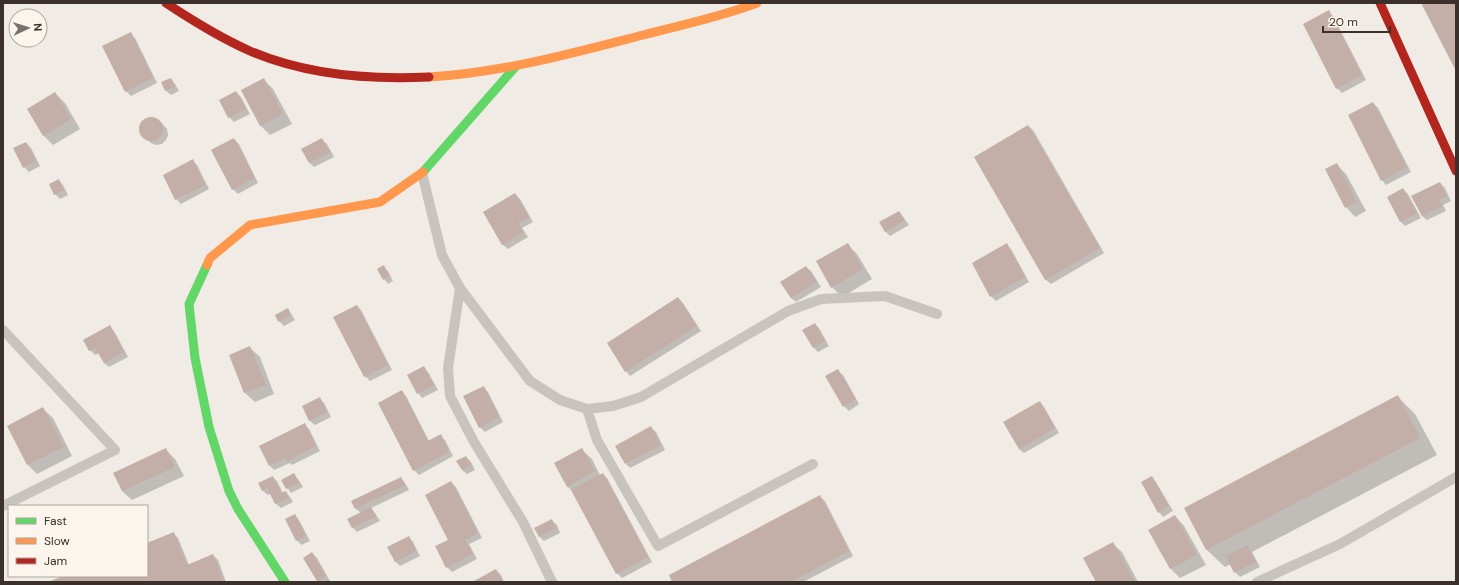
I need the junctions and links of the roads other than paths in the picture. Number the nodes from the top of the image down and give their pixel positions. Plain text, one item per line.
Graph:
1 (166, 3) edge
2 (757, 3) edge
3 (1380, 3) edge
4 (516, 66) junction
5 (1456, 170) edge
6 (422, 173) junction
7 (460, 288) junction
8 (937, 314) dead end
9 (3, 330) edge
10 (587, 409) junction
11 (813, 464) dead end
12 (1456, 477) edge
13 (3, 506) edge
14 (285, 582) edge
15 (552, 582) edge
16 (1257, 582) edge

1 - 4 street
2 - 4 street
3 - 5 street
4 - 6 street
6 - 7 lane
6 - 14 street
7 - 10 lane
7 - 15 lane
8 - 10 lane
9 - 13 lane
10 - 11 lane
12 - 16 lane

